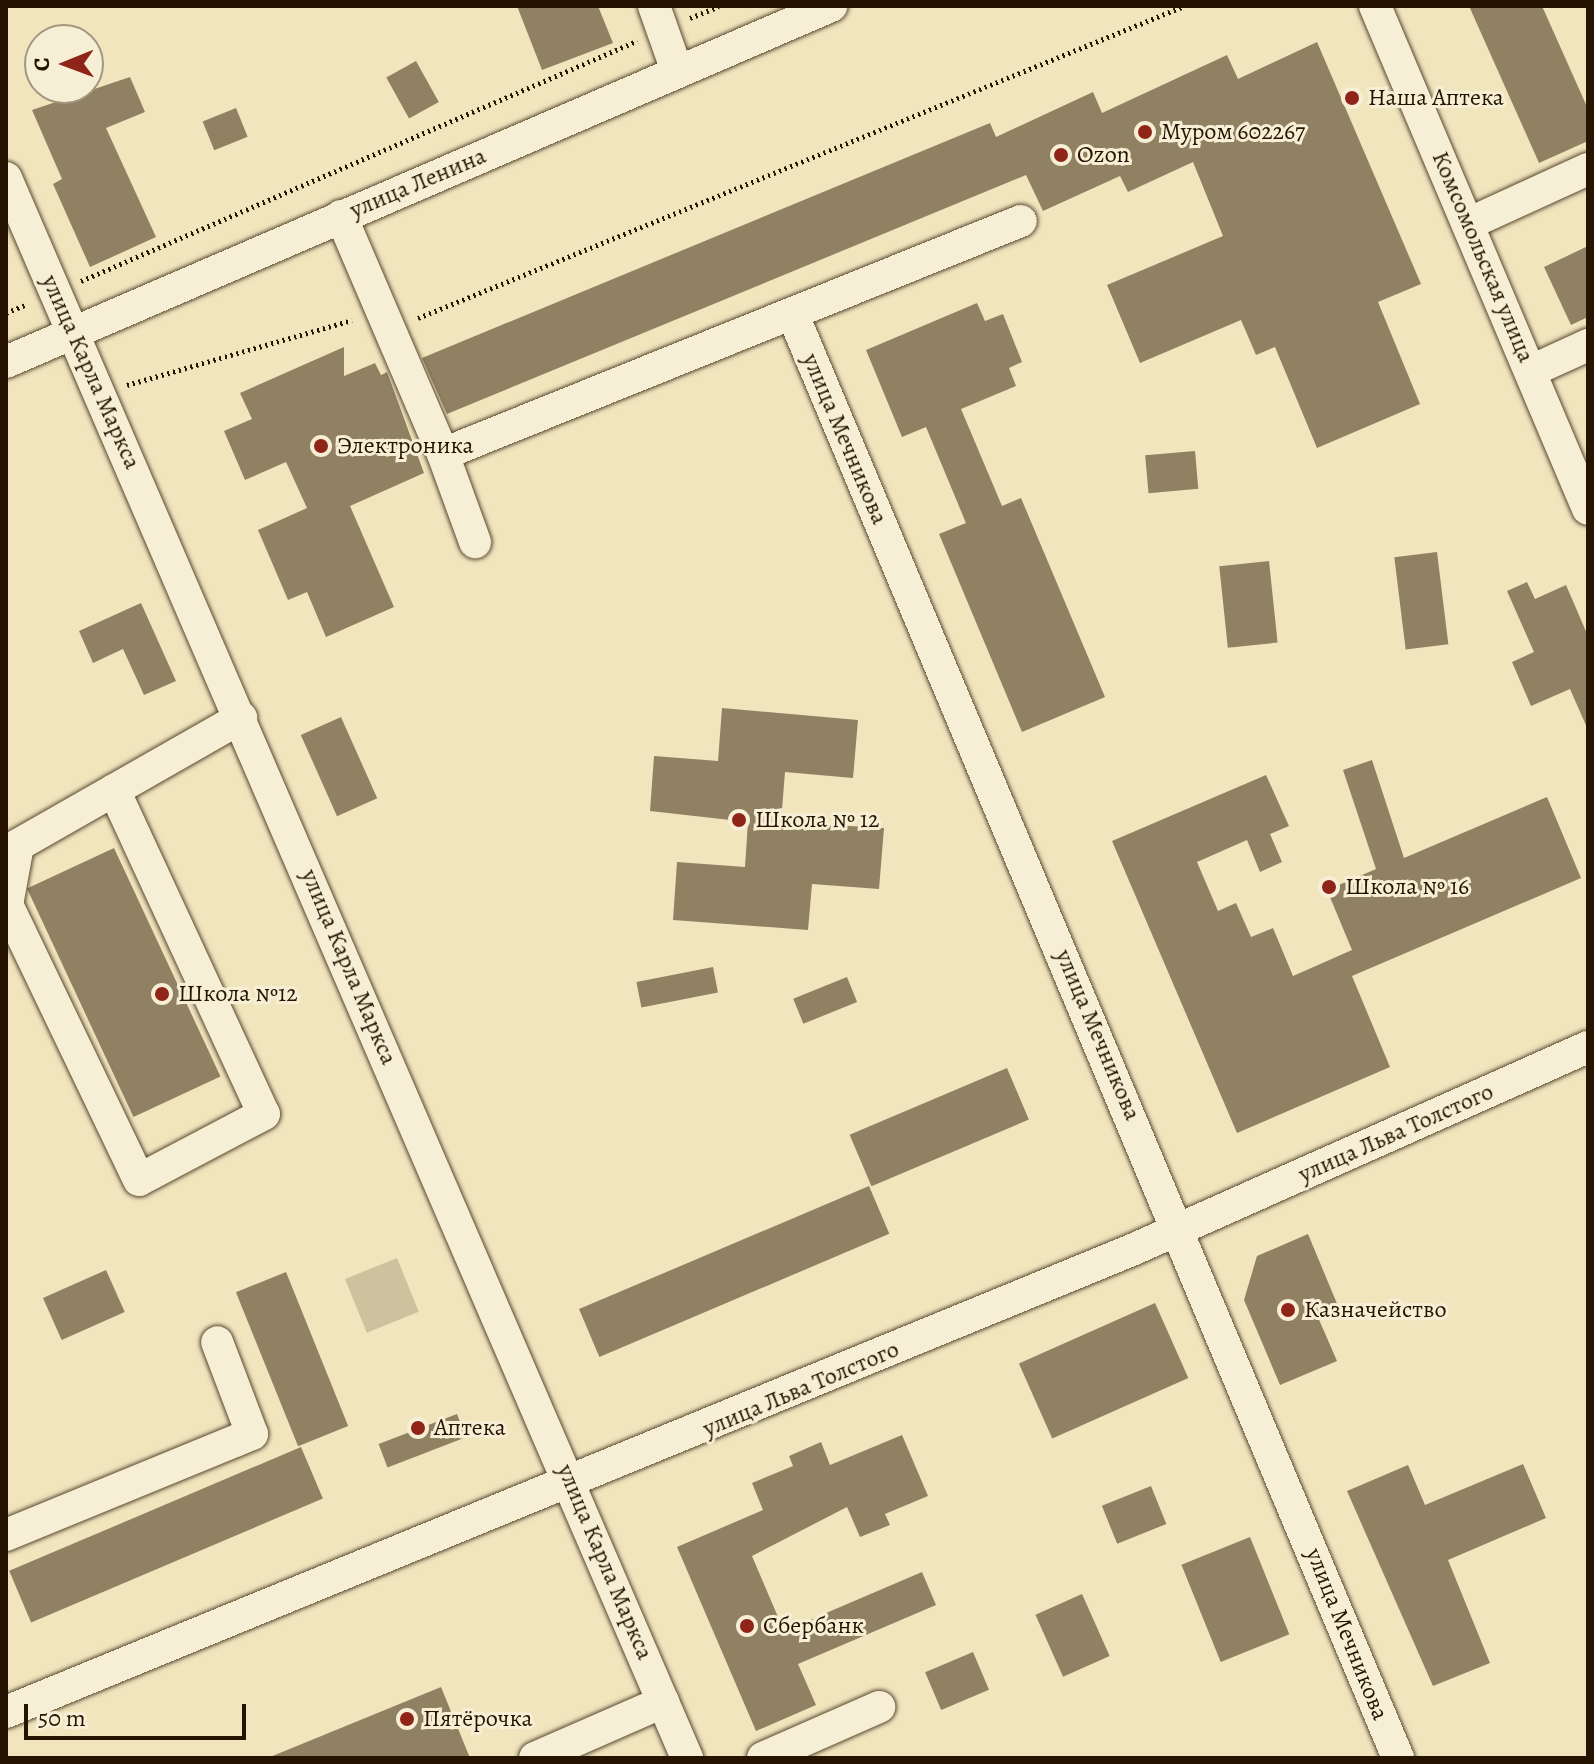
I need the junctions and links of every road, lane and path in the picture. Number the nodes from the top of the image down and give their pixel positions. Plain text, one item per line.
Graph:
1 (719, 6) edge
2 (831, 6) edge
3 (1184, 6) edge
4 (1375, 6) edge
5 (659, 18) edge
6 (677, 71) junction
7 (1588, 169) edge
8 (6, 178) edge
9 (341, 216) junction
10 (1021, 221) dead end
11 (1470, 223) junction
12 (55, 292) junction
13 (6, 313) edge
14 (793, 315) junction
15 (385, 318) junction
16 (75, 332) junction
17 (1588, 345) edge
18 (6, 362) edge
19 (1531, 371) junction
20 (101, 393) junction
21 (443, 454) junction
22 (1588, 509) edge
23 (475, 542) dead end
24 (241, 718) junction
25 (114, 790) junction
26 (1588, 1047) edge
27 (1180, 1229) junction
28 (217, 1342) dead end
29 (574, 1484) junction
30 (6, 1535) edge
31 (663, 1702) junction
32 (879, 1707) dead end
33 (6, 1712) edge
34 (535, 1758) edge
35 (687, 1758) edge
36 (763, 1758) edge
37 (1398, 1758) edge

1 - 5 path
2 - 6 street, улица Ленина
3 - 15 path
4 - 11 street, Комсомольская улица
5 - 6 street
5 - 12 path
6 - 9 street, улица Ленина
7 - 11 street
8 - 12 street, улица Карла Маркса
9 - 15 street
9 - 16 street, улица Ленина
10 - 14 street
11 - 19 street, Комсомольская улица
12 - 13 path
12 - 16 street, улица Карла Маркса
14 - 21 street
14 - 27 street, улица Мечникова
15 - 20 path
15 - 21 street
16 - 18 street, улица Ленина
16 - 20 street, улица Карла Маркса
17 - 19 street
19 - 22 street, Комсомольская улица
20 - 24 street, улица Карла Маркса
21 - 23 street
24 - 25 street
24 - 29 street, улица Карла Маркса
25 - 25 street
26 - 27 street, улица Льва Толстого
27 - 29 street, улица Льва Толстого
27 - 37 street, улица Мечникова
28 - 30 street
29 - 31 street, улица Карла Маркса
29 - 33 street, улица Льва Толстого
31 - 34 street
31 - 35 street, улица Карла Маркса
32 - 36 street

